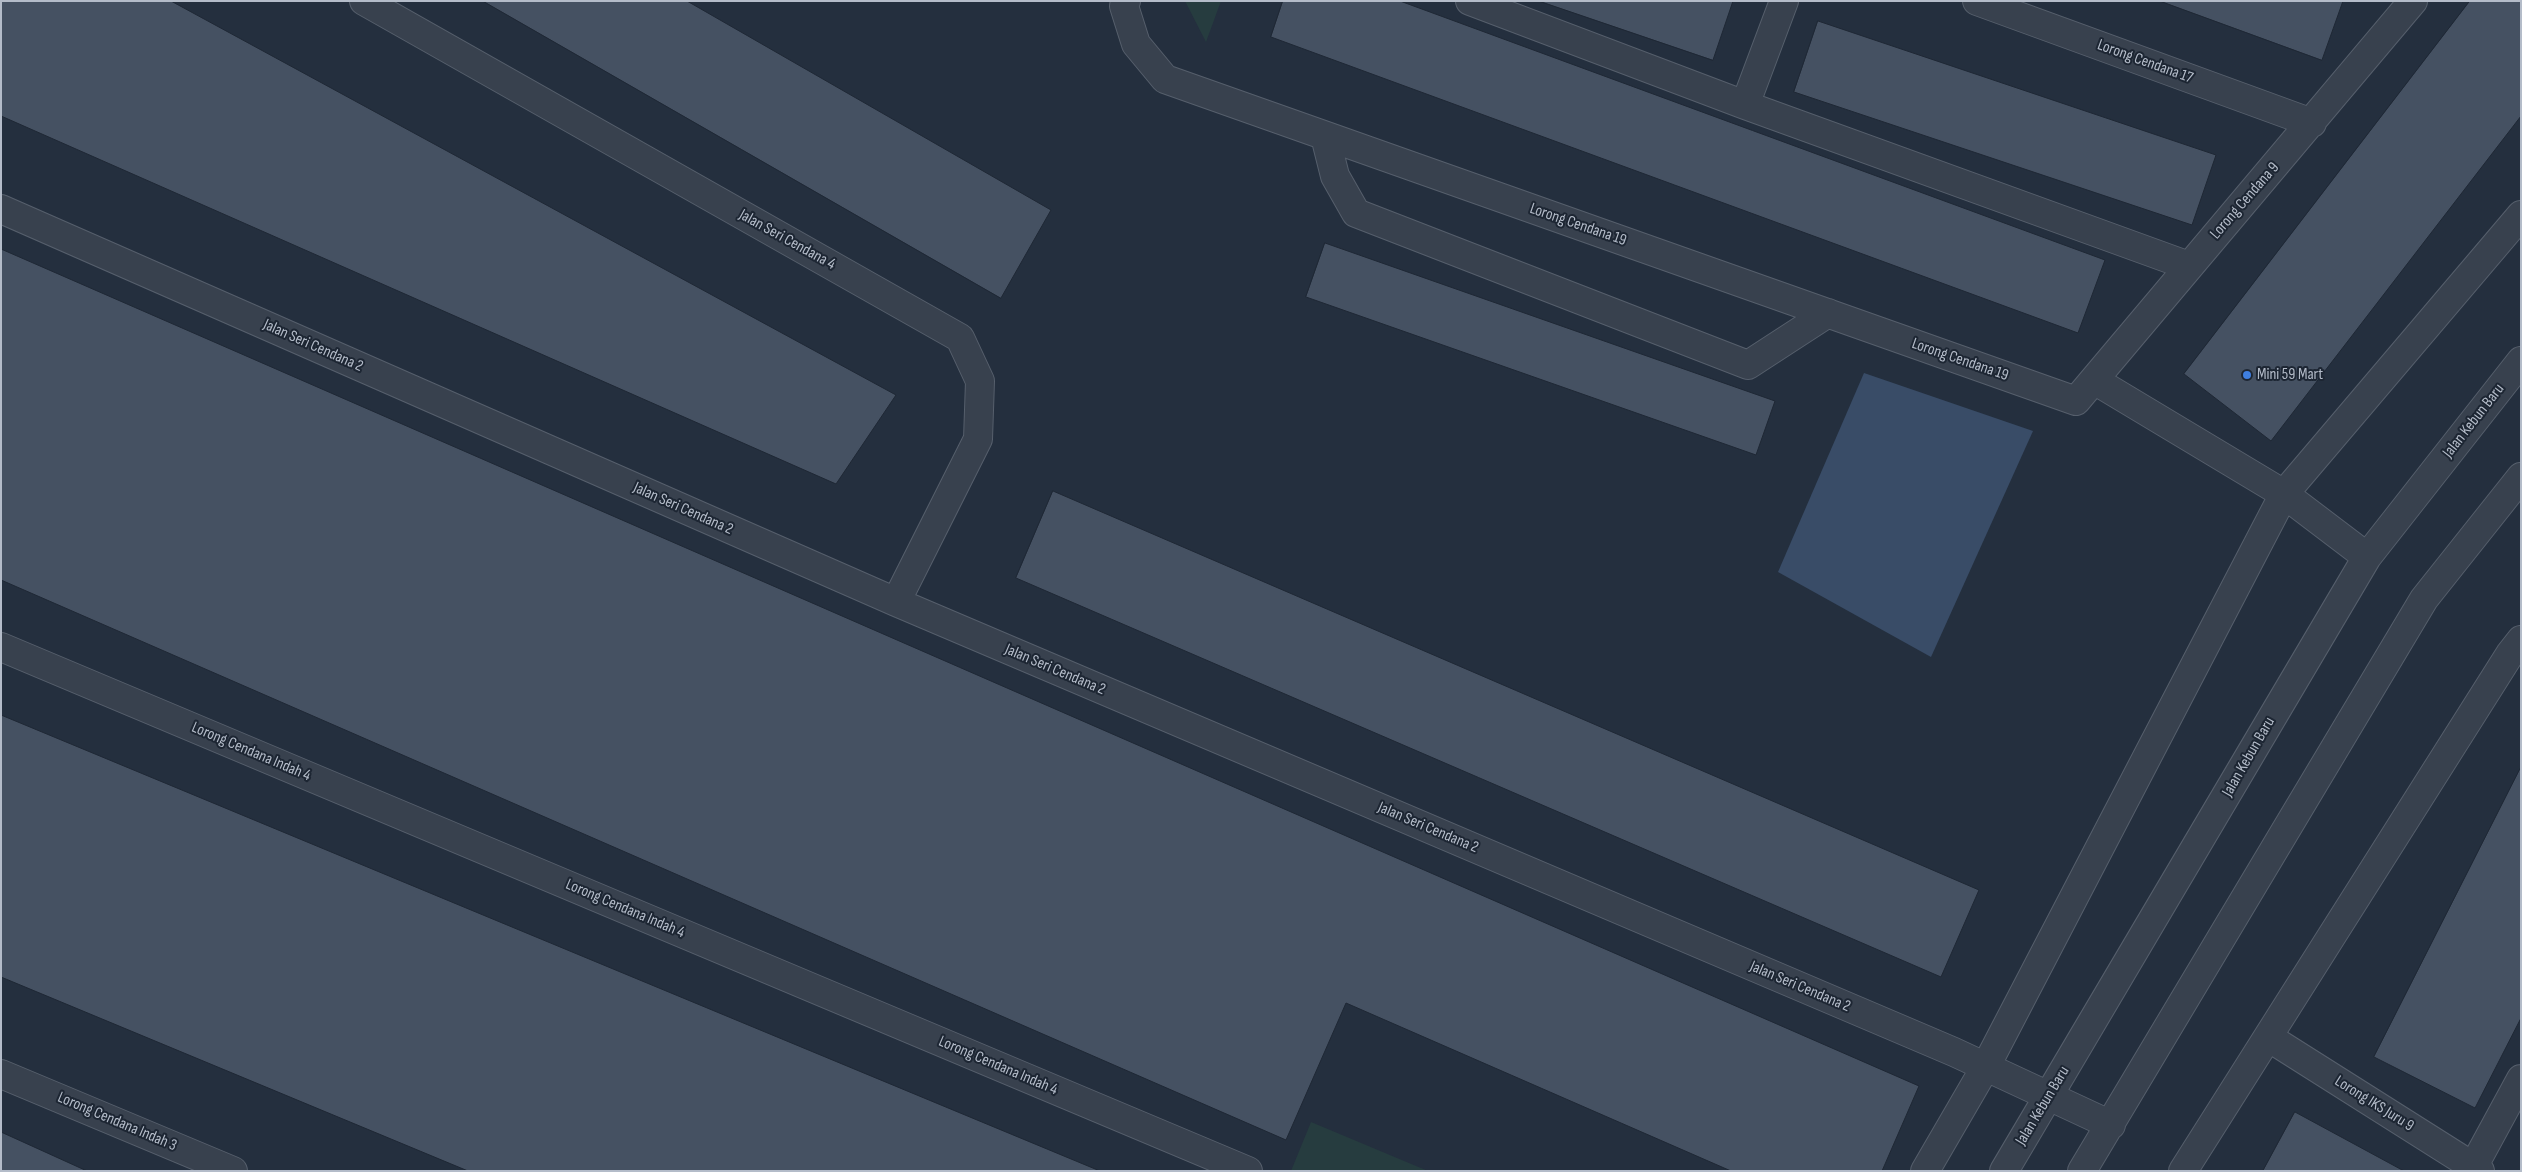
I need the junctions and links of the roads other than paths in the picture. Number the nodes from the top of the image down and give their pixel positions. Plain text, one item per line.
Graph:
1 (364, 1) edge
2 (1126, 1) edge
3 (1470, 1) edge
4 (1784, 1) edge
5 (1977, 1) edge
6 (2413, 1) edge
7 (1745, 105) junction
8 (2312, 123) junction
9 (1325, 136) junction
10 (1, 209) edge
11 (2521, 215) edge
12 (2189, 266) junction
13 (1828, 313) junction
14 (2521, 361) edge
15 (2094, 380) junction
16 (2076, 401) joint
17 (2521, 477) edge
18 (2284, 494) junction
19 (2366, 557) junction
20 (896, 602) junction
21 (1, 648) edge
22 (2517, 651) edge
23 (2268, 1037) junction
24 (1986, 1066) junction
25 (1, 1074) edge
26 (2521, 1078) edge
27 (2050, 1095) junction
28 (2111, 1125) junction
29 (2475, 1169) edge
30 (233, 1171) edge
31 (1248, 1171) edge
32 (1925, 1171) edge
33 (2004, 1171) edge
34 (2082, 1171) edge
35 (2183, 1171) edge

1 - 20 street, Jalan Seri Cendana 4
2 - 9 street, Lorong Cendana 19
3 - 7 street
4 - 7 street
5 - 8 street, Lorong Cendana 17
6 - 8 street, Lorong Cendana 9
7 - 12 street
8 - 12 street, Lorong Cendana 9
9 - 13 street, Lorong Cendana 19
9 - 13 street
10 - 20 street, Jalan Seri Cendana 2
11 - 18 street
12 - 15 street, Lorong Cendana 9
13 - 16 street, Lorong Cendana 19
14 - 19 street, Jalan Kebun Baru
15 - 16 street, Lorong Cendana 9
15 - 18 street
17 - 28 street
18 - 19 street
18 - 24 street
19 - 27 street, Jalan Kebun Baru
20 - 24 street, Jalan Seri Cendana 2
21 - 31 street, Lorong Cendana Indah 4
22 - 23 street
23 - 29 street, Lorong IKS Juru 9
23 - 35 street
24 - 27 street, Jalan Seri Cendana 2
24 - 32 street
25 - 30 street, Lorong Cendana Indah 3
26 - 29 street
27 - 28 street, Jalan Seri Cendana 2
27 - 33 street, Jalan Kebun Baru
28 - 34 street

